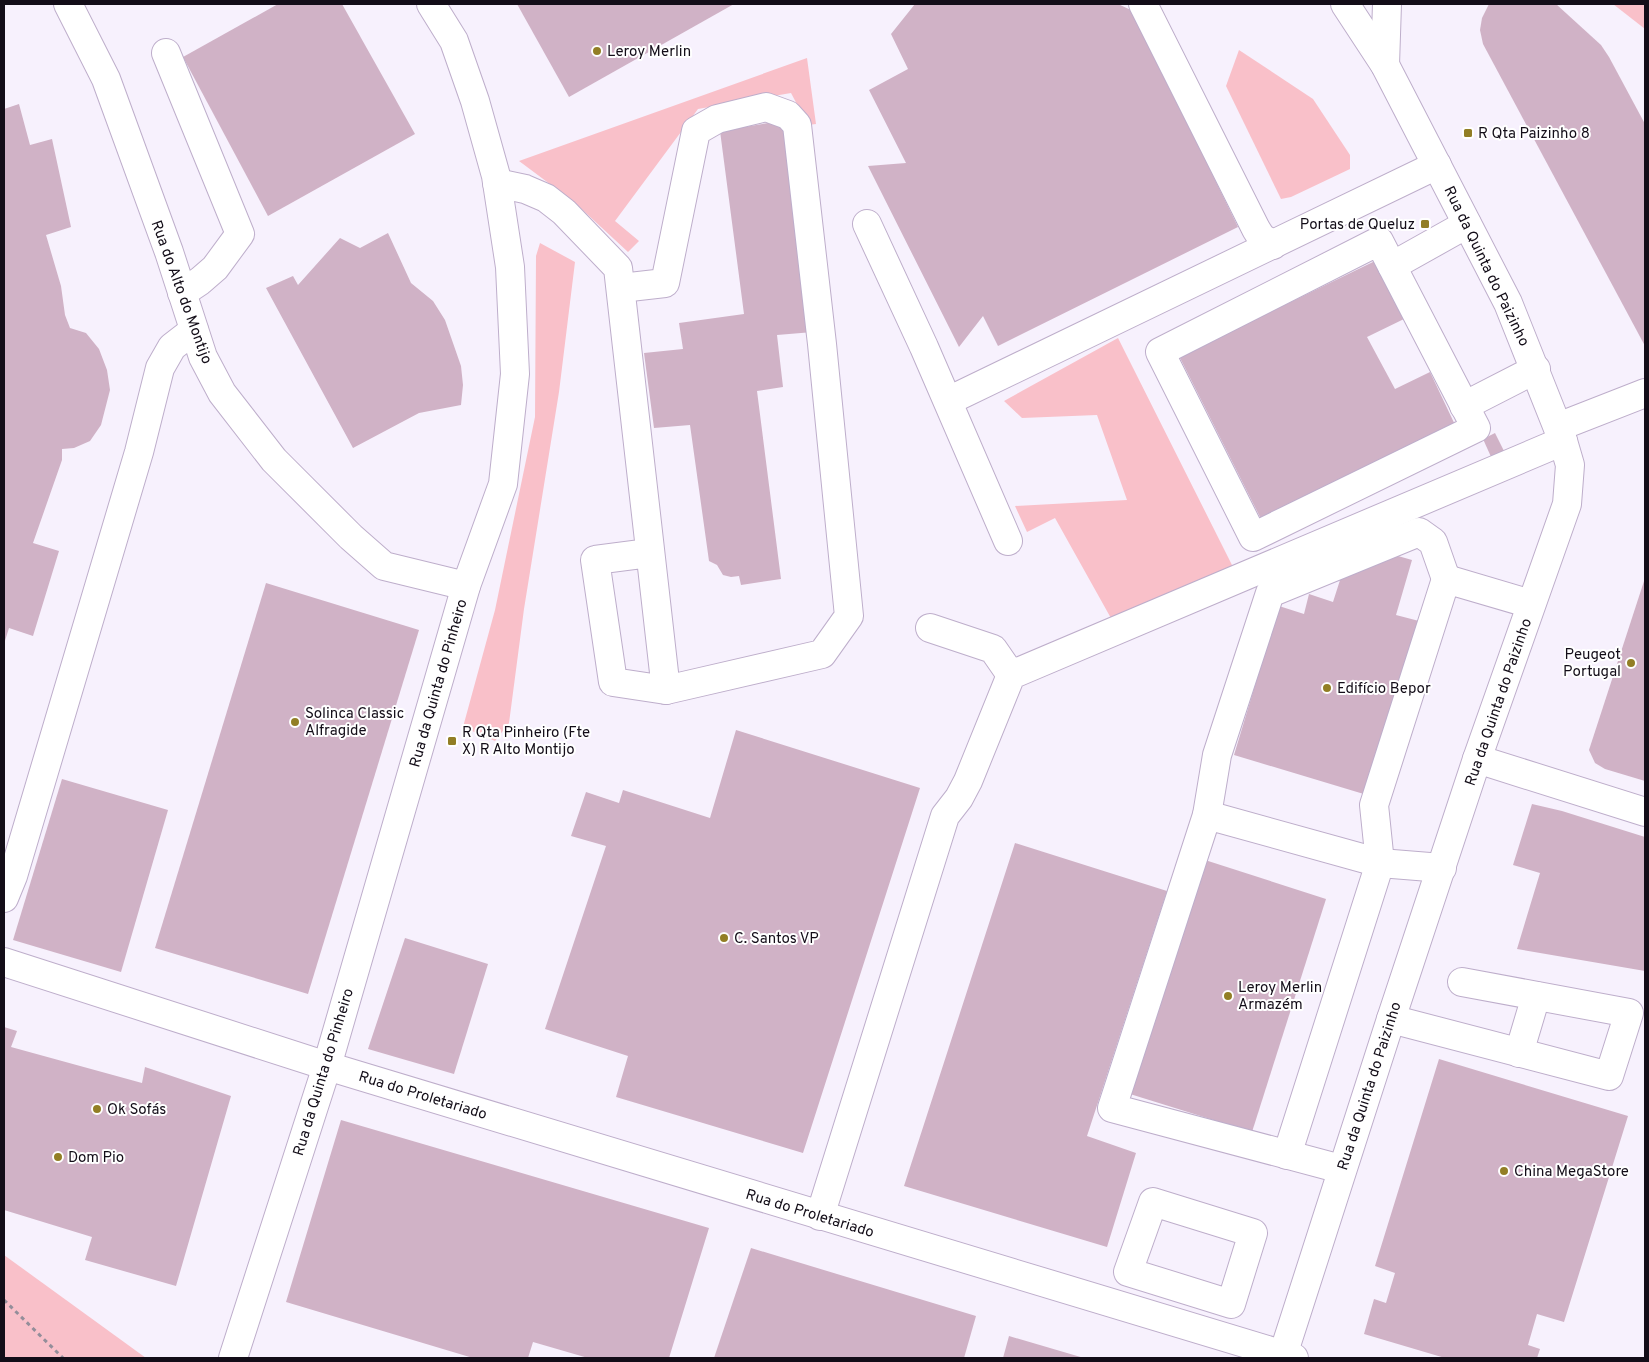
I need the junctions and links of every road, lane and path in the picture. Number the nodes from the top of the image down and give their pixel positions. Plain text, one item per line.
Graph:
1 (68, 4) edge
2 (431, 4) edge
3 (1143, 4) edge
4 (1344, 4) edge
5 (1387, 4) edge
6 (166, 54) dead end
7 (1385, 65) junction
8 (1437, 165) junction
9 (497, 183) junction
10 (867, 224) dead end
11 (1467, 224) junction
12 (1273, 245) junction
13 (1392, 266) junction
14 (621, 288) junction
15 (182, 293) junction
16 (194, 330) junction
17 (1536, 369) junction
18 (1645, 393) edge
19 (948, 401) junction
20 (1464, 406) junction
21 (1561, 434) junction
22 (1008, 541) dead end
23 (650, 553) junction
24 (1446, 579) junction
25 (466, 586) junction
26 (1531, 604) junction
27 (930, 628) dead end
28 (1011, 675) junction
29 (666, 690) junction
30 (1478, 759) junction
31 (1645, 812) edge
32 (1207, 815) junction
33 (1380, 863) junction
34 (1442, 868) junction
35 (4, 898) edge
36 (4, 962) edge
37 (1462, 982) dead end
38 (1536, 996) junction
39 (1390, 1019) junction
40 (1519, 1053) junction
41 (327, 1066) junction
42 (1287, 1155) junction
43 (1341, 1169) junction
44 (820, 1216) junction
45 (1174, 1287) junction
46 (4, 1300) edge
47 (1164, 1319) junction
48 (1286, 1357) edge
49 (63, 1358) edge
50 (233, 1358) edge

1 - 15 street, Rua do Alto do Montijo
2 - 9 street, Rua da Quinta do Pinheiro
3 - 12 street
4 - 7 street, Rua da Quinta do Paizinho
5 - 7 street, Rua da Quinta do Paizinho
6 - 15 street
7 - 8 street, Rua da Quinta do Paizinho
8 - 11 street, Rua da Quinta do Paizinho
8 - 12 street
9 - 14 street
9 - 25 street, Rua da Quinta do Pinheiro
10 - 19 street
11 - 13 street
11 - 17 street, Rua da Quinta do Paizinho
12 - 19 street
13 - 20 street
13 - 20 street
14 - 23 street
14 - 29 street
15 - 16 street, Rua do Alto do Montijo
16 - 25 street, Rua do Alto do Montijo
16 - 35 street
17 - 20 street
17 - 21 street, Rua da Quinta do Paizinho
18 - 21 street
19 - 22 street
21 - 26 street, Rua da Quinta do Paizinho
21 - 28 street
23 - 29 street
23 - 29 street
24 - 26 street
24 - 32 street
24 - 33 street
25 - 41 street, Rua da Quinta do Pinheiro
26 - 30 street, Rua da Quinta do Paizinho
27 - 28 street
28 - 44 street
30 - 31 street
30 - 34 street, Rua da Quinta do Paizinho
32 - 33 street
32 - 42 street
33 - 34 street
33 - 42 street
34 - 39 street, Rua da Quinta do Paizinho
36 - 41 street, Rua do Proletariado
37 - 38 street
38 - 40 street
38 - 40 street
39 - 40 street
39 - 43 street, Rua da Quinta do Paizinho
41 - 44 street, Rua do Proletariado
41 - 50 street, Rua da Quinta do Pinheiro
42 - 43 street
43 - 48 street, Rua da Quinta do Paizinho
44 - 47 street, Rua do Proletariado
45 - 45 street
45 - 47 street
46 - 49 path
47 - 48 street, Rua do Proletariado

